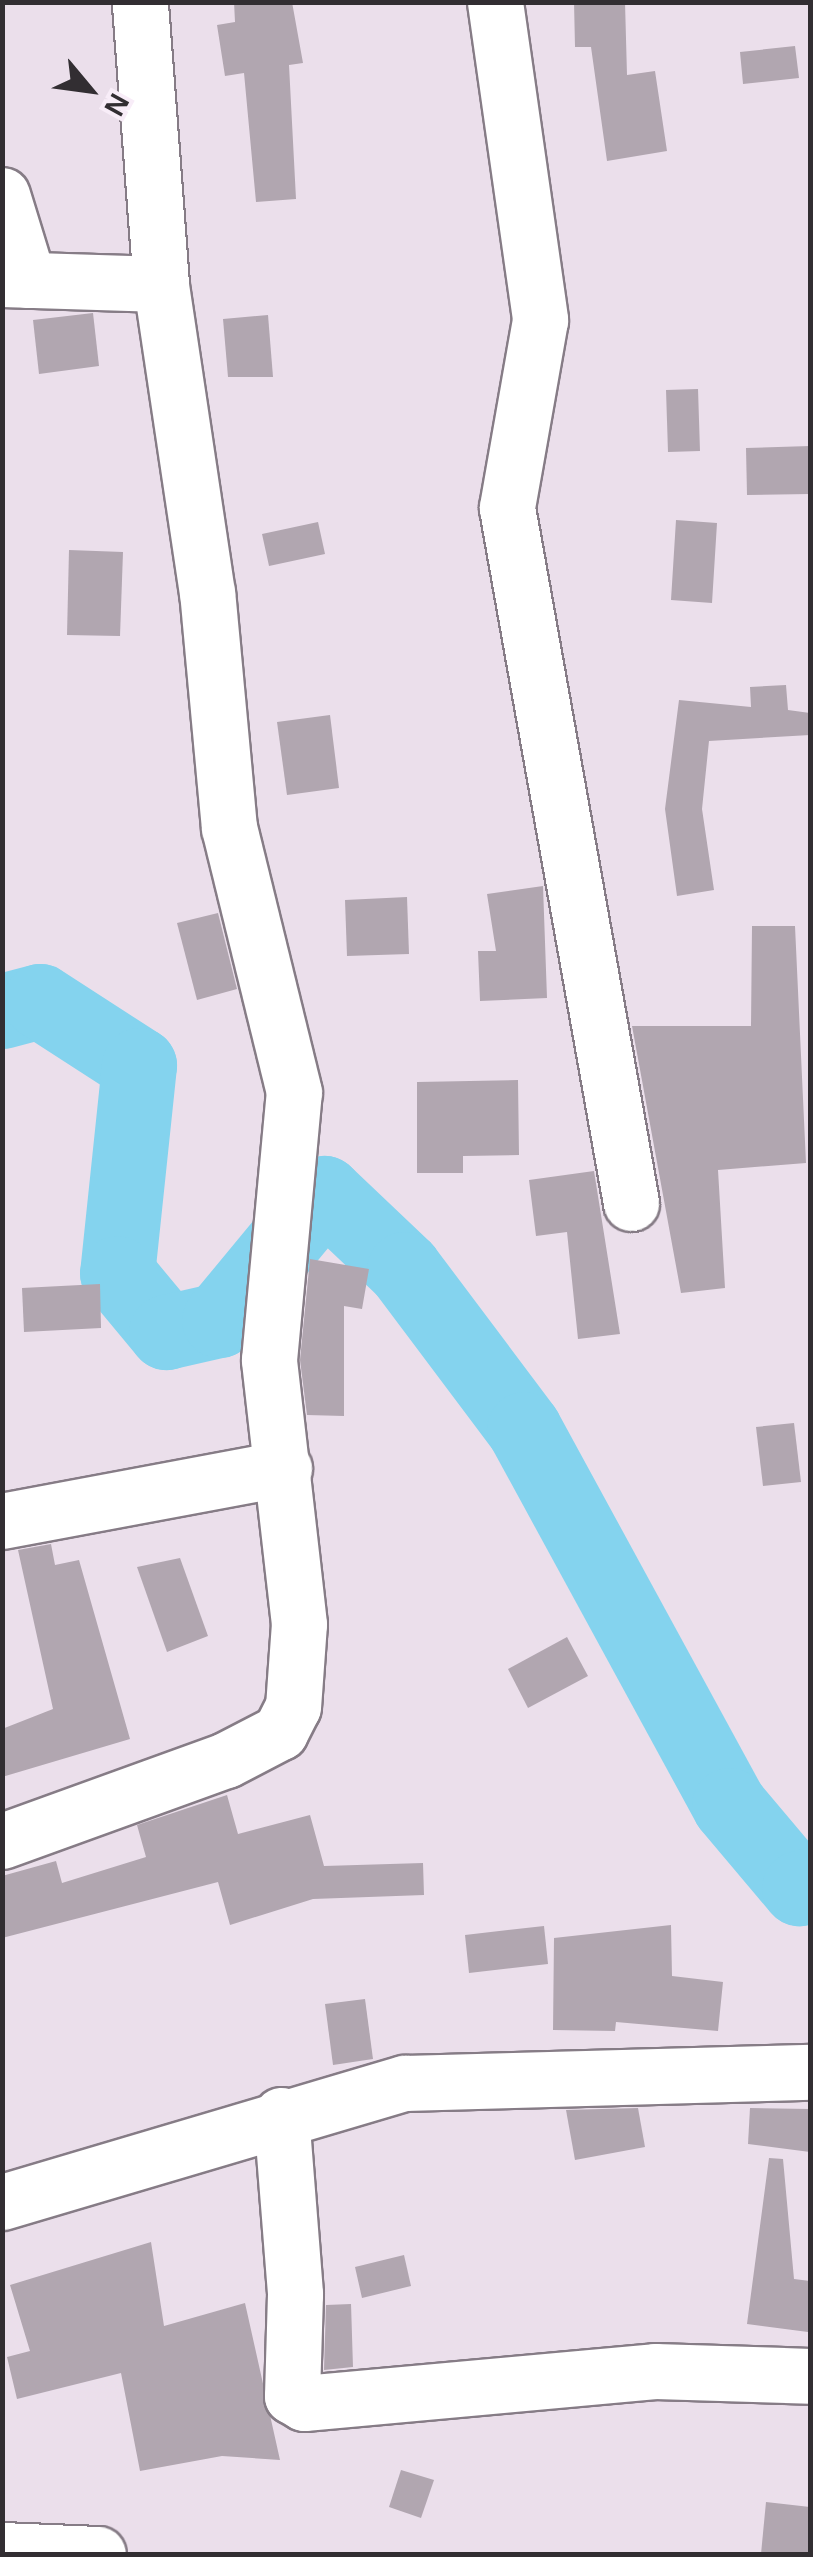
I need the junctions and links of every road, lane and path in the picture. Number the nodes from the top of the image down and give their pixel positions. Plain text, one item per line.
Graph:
1 (140, 2) edge
2 (494, 2) edge
3 (2, 195) edge
4 (15, 280) edge
5 (161, 284) junction
6 (631, 1202) dead end
7 (284, 1468) junction
8 (2, 1520) edge
9 (2, 1841) edge
10 (810, 2072) edge
11 (281, 2115) junction
12 (2, 2202) edge
13 (810, 2376) edge
14 (2, 2550) edge
15 (98, 2554) edge

1 - 5 street
2 - 6 street
3 - 4 street
4 - 5 street
5 - 7 street
7 - 8 street
7 - 9 street
10 - 11 street
11 - 12 street
11 - 13 street
14 - 15 street

